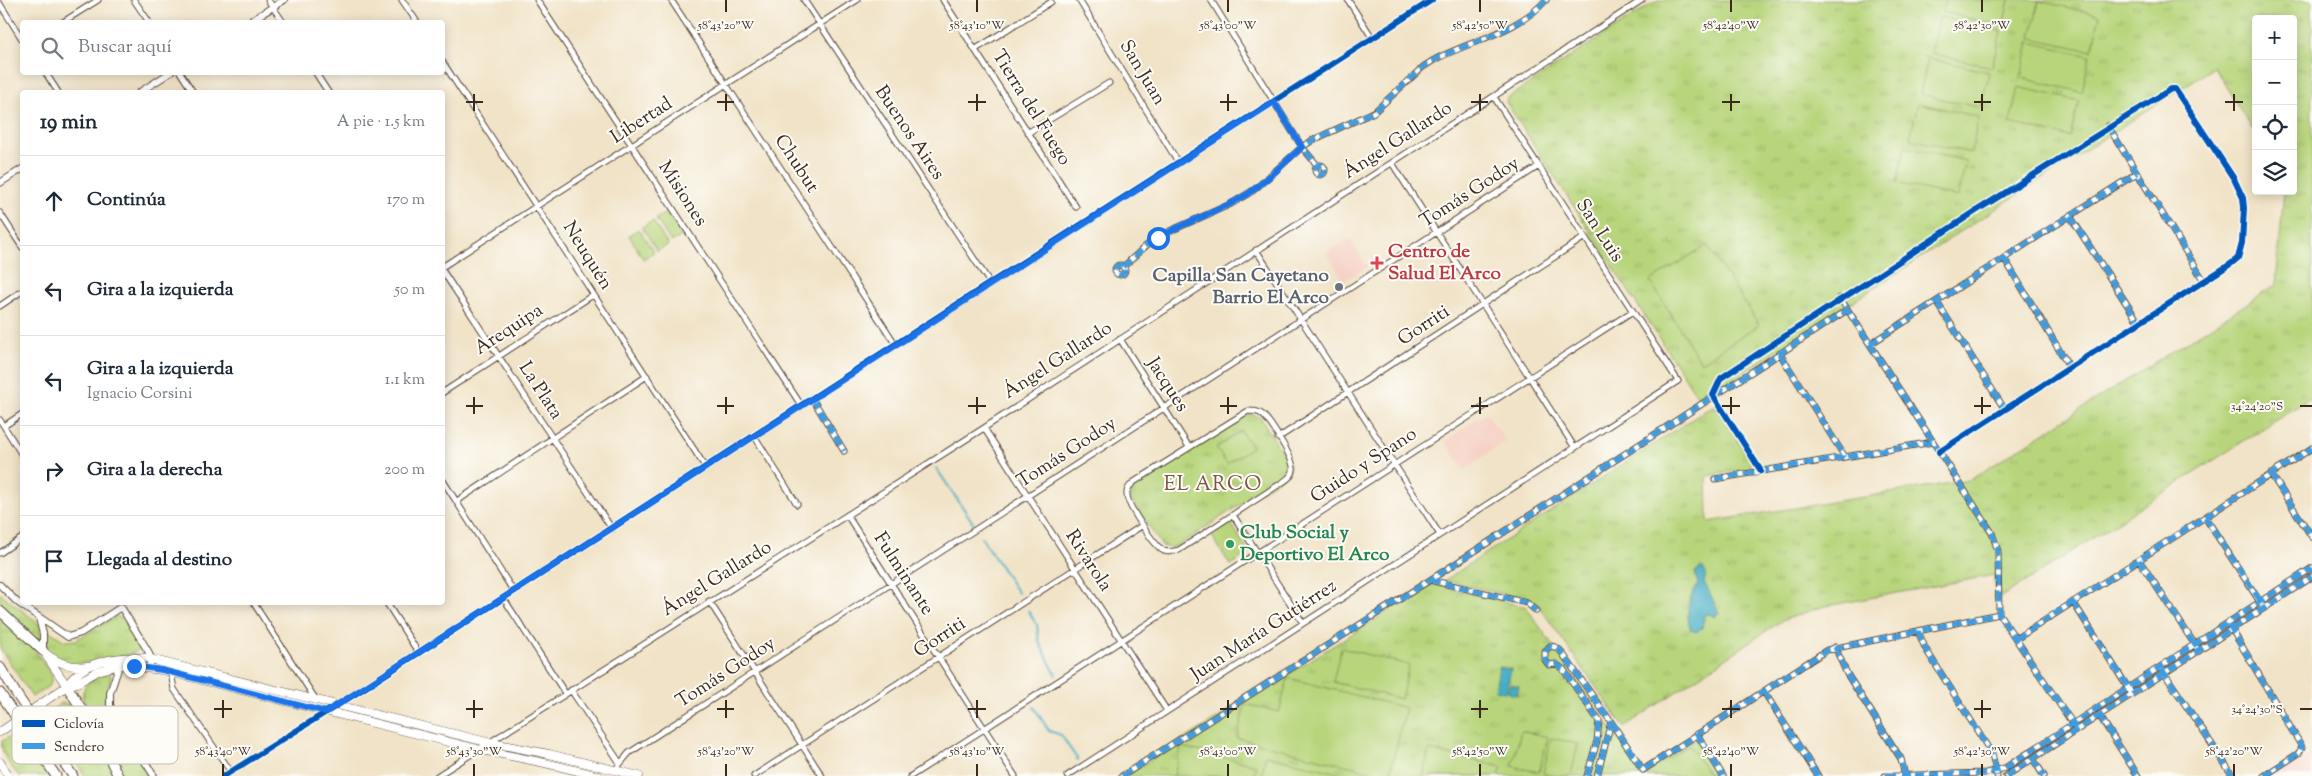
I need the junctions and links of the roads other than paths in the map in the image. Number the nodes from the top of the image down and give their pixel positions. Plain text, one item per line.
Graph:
1 (98, 0) edge
2 (134, 0) edge
3 (268, 0) edge
4 (284, 0) edge
5 (402, 0) edge
6 (537, 0) edge
7 (671, 0) edge
8 (804, 0) edge
9 (857, 0) edge
10 (943, 0) edge
11 (1079, 0) edge
12 (1211, 0) edge
13 (1348, 0) edge
14 (1432, 0) edge
15 (1546, 0) edge
16 (1642, 0) edge
17 (1051, 2) dead end
18 (0, 4) edge
19 (273, 7) junction
20 (66, 20) edge
21 (148, 20) edge
22 (252, 20) edge
23 (282, 20) edge
24 (416, 20) edge
25 (819, 24) junction
26 (20, 35) edge
27 (1373, 39) junction
28 (976, 49) junction
29 (445, 66) edge
30 (47, 75) edge
31 (166, 75) edge
32 (182, 75) edge
33 (317, 75) edge
34 (1109, 83) dead end
35 (726, 85) junction
36 (57, 90) edge
37 (143, 90) edge
38 (192, 90) edge
39 (327, 90) edge
40 (1494, 98) junction
41 (1274, 102) junction
42 (2108, 126) junction
43 (1028, 132) junction
44 (632, 145) junction
45 (1302, 147) junction
46 (1178, 162) junction
47 (1392, 163) junction
48 (1317, 165) dead end
49 (1539, 166) junction
50 (20, 170) edge
51 (2137, 173) junction
52 (0, 183) edge
53 (537, 206) junction
54 (1076, 207) dead end
55 (0, 213) edge
56 (2070, 216) junction
57 (1437, 232) junction
58 (1585, 237) junction
59 (20, 244) edge
60 (1256, 250) junction
61 (2004, 258) junction
62 (445, 267) edge
63 (1124, 267) dead end
64 (445, 274) edge
65 (2204, 281) junction
66 (990, 282) junction
67 (20, 292) edge
68 (593, 294) junction
69 (1840, 298) junction
70 (1937, 302) junction
71 (1484, 305) junction
72 (0, 306) edge
73 (1847, 310) junction
74 (1632, 311) junction
75 (1300, 320) junction
76 (2138, 324) junction
77 (1120, 340) junction
78 (1870, 344) junction
79 (896, 345) junction
80 (1780, 354) junction
81 (498, 355) junction
82 (2070, 368) junction
83 (647, 376) junction
84 (1530, 377) junction
85 (1678, 381) joint
86 (445, 391) edge
87 (1348, 393) junction
88 (1714, 397) junction
89 (812, 398) junction
90 (801, 405) junction
91 (1164, 408) junction
92 (2005, 410) junction
93 (20, 415) edge
94 (0, 420) edge
95 (4, 426) junction
96 (984, 428) junction
97 (754, 437) junction
98 (553, 438) junction
99 (1278, 438) junction
100 (1933, 442) junction
101 (1189, 447) junction
102 (1575, 448) junction
103 (2312, 448) edge
104 (20, 451) edge
105 (844, 451) dead end
106 (1940, 452) junction
107 (1846, 457) junction
108 (1394, 464) junction
109 (706, 468) junction
110 (1761, 472) junction
111 (2272, 474) junction
112 (1715, 479) dead end
113 (445, 484) edge
114 (1028, 496) junction
115 (457, 501) junction
116 (797, 504) dead end
117 (847, 515) junction
118 (1233, 515) junction
119 (2205, 517) junction
120 (1143, 524) junction
121 (612, 529) junction
122 (1440, 535) junction
123 (2312, 537) edge
124 (20, 539) edge
125 (0, 553) edge
126 (1258, 553) junction
127 (2139, 560) junction
128 (1075, 568) junction
129 (2312, 568) edge
130 (2312, 577) edge
131 (1430, 580) junction
132 (892, 584) junction
133 (0, 585) edge
134 (514, 592) junction
135 (504, 598) junction
136 (709, 601) junction
137 (2073, 602) junction
138 (2260, 602) junction
139 (20, 603) edge
140 (22, 605) edge
141 (120, 605) edge
142 (255, 605) edge
143 (388, 605) edge
144 (2264, 608) junction
145 (0, 611) edge
146 (1536, 611) dead end
147 (1999, 614) junction
148 (39, 618) junction
149 (1303, 623) junction
150 (2228, 623) junction
151 (2232, 629) junction
152 (1918, 631) junction
153 (2016, 639) junction
154 (1121, 640) junction
155 (2194, 644) junction
156 (1835, 647) junction
157 (43, 651) junction
158 (2199, 651) junction
159 (418, 652) junction
160 (939, 656) junction
161 (120, 661) junction
162 (150, 663) junction
163 (94, 664) junction
164 (0, 667) edge
165 (2160, 667) junction
166 (755, 672) junction
167 (171, 673) junction
168 (2165, 673) junction
169 (67, 686) junction
170 (2128, 687) junction
171 (571, 690) junction
172 (1764, 692) junction
173 (0, 693) edge
174 (565, 693) junction
175 (2132, 694) junction
176 (316, 700) junction
177 (25, 706) edge
178 (38, 706) edge
179 (80, 706) edge
180 (110, 706) edge
181 (337, 706) junction
182 (12, 711) edge
183 (1167, 711) junction
184 (326, 712) junction
185 (2099, 716) junction
186 (1611, 722) junction
187 (2073, 723) junction
188 (12, 724) edge
189 (985, 728) junction
190 (2077, 730) junction
191 (0, 732) edge
192 (1697, 734) junction
193 (487, 742) junction
194 (802, 745) junction
195 (477, 749) junction
196 (2033, 759) junction
197 (0, 762) edge
198 (48, 764) edge
199 (65, 764) edge
200 (112, 764) edge
201 (146, 764) edge
202 (618, 766) junction
203 (231, 772) junction
204 (1997, 774) edge
205 (1905, 775) edge
206 (8, 776) edge
207 (56, 776) edge
208 (73, 776) edge
209 (118, 776) edge
210 (154, 776) edge
211 (224, 776) edge
212 (437, 776) edge
213 (598, 776) edge
214 (640, 776) edge
215 (754, 776) edge
216 (822, 776) edge
217 (911, 776) edge
218 (1016, 776) edge
219 (1067, 776) edge
220 (1122, 776) edge
221 (1587, 776) edge
222 (1597, 776) edge
223 (1723, 776) edge
224 (1818, 776) edge
225 (1885, 776) edge
226 (2006, 776) edge
227 (2044, 776) edge
228 (2138, 776) edge
229 (2233, 776) edge
230 (2264, 776) edge

1 - 20 street
2 - 21 street
3 - 19 street
4 - 19 street
5 - 24 street
6 - 44 street, Misiones
7 - 35 street, Chubut
8 - 25 street, Buenos Aires
9 - 25 street, Libertad
10 - 28 street, Tierra del Fuego
11 - 46 street, San Juan
12 - 41 street
13 - 27 street
14 - 27 street
15 - 45 street
16 - 40 street, Ángel Gallardo
17 - 28 street
18 - 26 street
19 - 22 street
19 - 23 street
25 - 35 street, Libertad
25 - 66 street, Buenos Aires
27 - 41 street
28 - 43 street, Tierra del Fuego
29 - 53 street, Neuquén
30 - 36 street
31 - 37 street
32 - 38 street
33 - 39 street
34 - 43 street
35 - 44 street, Libertad
35 - 79 street, Chubut
40 - 47 street, Ángel Gallardo
40 - 49 street, San Luis
41 - 45 street
41 - 46 street
42 - 51 street
42 - 65 street
42 - 69 street
43 - 54 street, Tierra del Fuego
44 - 53 street, Libertad
44 - 90 street, Misiones
45 - 48 street
45 - 63 street
46 - 66 street
47 - 57 street
47 - 60 street, Ángel Gallardo
49 - 57 street, Tomás Godoy
49 - 58 street, San Luis
50 - 52 street
51 - 56 street
51 - 65 street
53 - 62 street, Libertad
53 - 68 street, Neuquén
55 - 59 street
56 - 61 street
56 - 76 street
57 - 71 street
57 - 75 street, Tomás Godoy
58 - 71 street, Gorriti
58 - 74 street, San Luis
60 - 75 street
60 - 77 street, Ángel Gallardo
61 - 70 street
61 - 82 street
64 - 81 street, La Plata
65 - 76 street
66 - 79 street
67 - 72 street
68 - 81 street, Arequipa
68 - 83 street, Neuquén
69 - 73 street
69 - 88 street
70 - 78 street
70 - 92 street
71 - 84 street
71 - 87 street, Gorriti
73 - 78 street
73 - 80 street
74 - 84 street, Guido y Spano
74 - 85 street, San Luis
75 - 87 street
75 - 91 street, Tomás Godoy
76 - 82 street
77 - 91 street, Jacques
77 - 96 street, Ángel Gallardo
78 - 100 street
79 - 89 street
80 - 88 street
80 - 107 street
81 - 86 street, Arequipa
81 - 98 street, La Plata
82 - 92 street
83 - 98 street
83 - 109 street, Neuquén
84 - 102 street
84 - 108 street, Guido y Spano
85 - 102 street, Juan María Gutiérrez
87 - 99 street, Gorriti
87 - 108 street
88 - 110 street
88 - 131 street
89 - 90 street
89 - 105 street
90 - 97 street
91 - 101 street, Jacques
91 - 114 street, Tomás Godoy
92 - 106 street
93 - 95 street
94 - 95 street
95 - 104 street
96 - 114 street, Rivarola
96 - 117 street, Ángel Gallardo
97 - 109 street
97 - 116 street
98 - 115 street
98 - 121 street, La Plata
99 - 101 street
99 - 118 street
100 - 106 street
100 - 107 street
101 - 120 street
102 - 122 street, Juan María Gutiérrez
103 - 111 street
106 - 147 street
107 - 110 street
108 - 122 street
108 - 126 street, Guido y Spano
109 - 121 street
110 - 112 street
111 - 119 street
111 - 123 street
113 - 115 street
114 - 128 street, Rivarola
114 - 132 street, Tomás Godoy
115 - 134 street
117 - 132 street, Fulminante
117 - 136 street, Ángel Gallardo
118 - 120 street
118 - 126 street
119 - 127 street
119 - 138 street
120 - 128 street, Gorriti
121 - 134 street
122 - 149 street, Juan María Gutiérrez
124 - 125 street
126 - 149 street
126 - 154 street, Guido y Spano
127 - 137 street
127 - 155 street
128 - 154 street, Rivarola
128 - 160 street, Gorriti
129 - 138 street
130 - 144 street
131 - 146 street
131 - 220 street
132 - 160 street, Fulminante
132 - 166 street, Tomás Godoy
133 - 139 street
134 - 135 street
135 - 159 street
135 - 174 street
136 - 166 street
136 - 171 street, Ángel Gallardo
137 - 153 street
137 - 170 street
138 - 144 street
138 - 150 street
140 - 148 street
141 - 148 street
141 - 162 street
142 - 176 street
143 - 159 street
144 - 151 street
145 - 157 highway
147 - 152 street
147 - 153 street
148 - 157 street
149 - 183 street, Juan María Gutiérrez
150 - 151 street
150 - 155 street
151 - 158 street
151 - 230 street
152 - 156 street
152 - 204 street
153 - 187 street
154 - 183 street, Rivarola
154 - 189 street, Guido y Spano
155 - 158 street
155 - 165 street
156 - 172 street
156 - 205 street
157 - 163 main road
157 - 169 main road
158 - 168 street
159 - 181 street
160 - 189 street, Fulminante
160 - 194 street, Gorriti
161 - 162 main road
161 - 163 main road
161 - 169 main road
161 - 180 street
162 - 167 main road
162 - 176 main road
163 - 169 main road
164 - 177 highway, bridge
165 - 168 street
165 - 170 street
166 - 194 street
166 - 202 street, Tomás Godoy
167 - 184 main road
167 - 203 street
168 - 175 street
168 - 229 street
169 - 178 main road
169 - 179 highway
170 - 175 street
170 - 187 street
171 - 174 street, Ángel Gallardo
171 - 202 street
172 - 192 street
172 - 224 street
173 - 182 highway, bridge
174 - 193 street, Ángel Gallardo
175 - 185 street
176 - 181 main road
176 - 184 street
181 - 184 street
181 - 193 main road
183 - 219 street, Juan María Gutiérrez
184 - 195 main road
184 - 203 street
185 - 190 street
185 - 228 street
186 - 192 street
186 - 221 street
186 - 222 street
187 - 190 street
187 - 204 street
188 - 191 main road
189 - 217 street, Guido y Spano
189 - 218 street, Fulminante
190 - 196 street
192 - 223 street
193 - 195 street, Ángel Gallardo
193 - 202 main road
194 - 215 street, Gorriti
194 - 216 street
195 - 212 street, Ángel Gallardo
195 - 213 main road
196 - 226 street
196 - 227 street
197 - 206 main road
198 - 207 highway, bridge
199 - 208 highway, bridge
200 - 209 highway
201 - 210 street
202 - 214 main road
203 - 211 street
204 - 205 street
205 - 225 street

